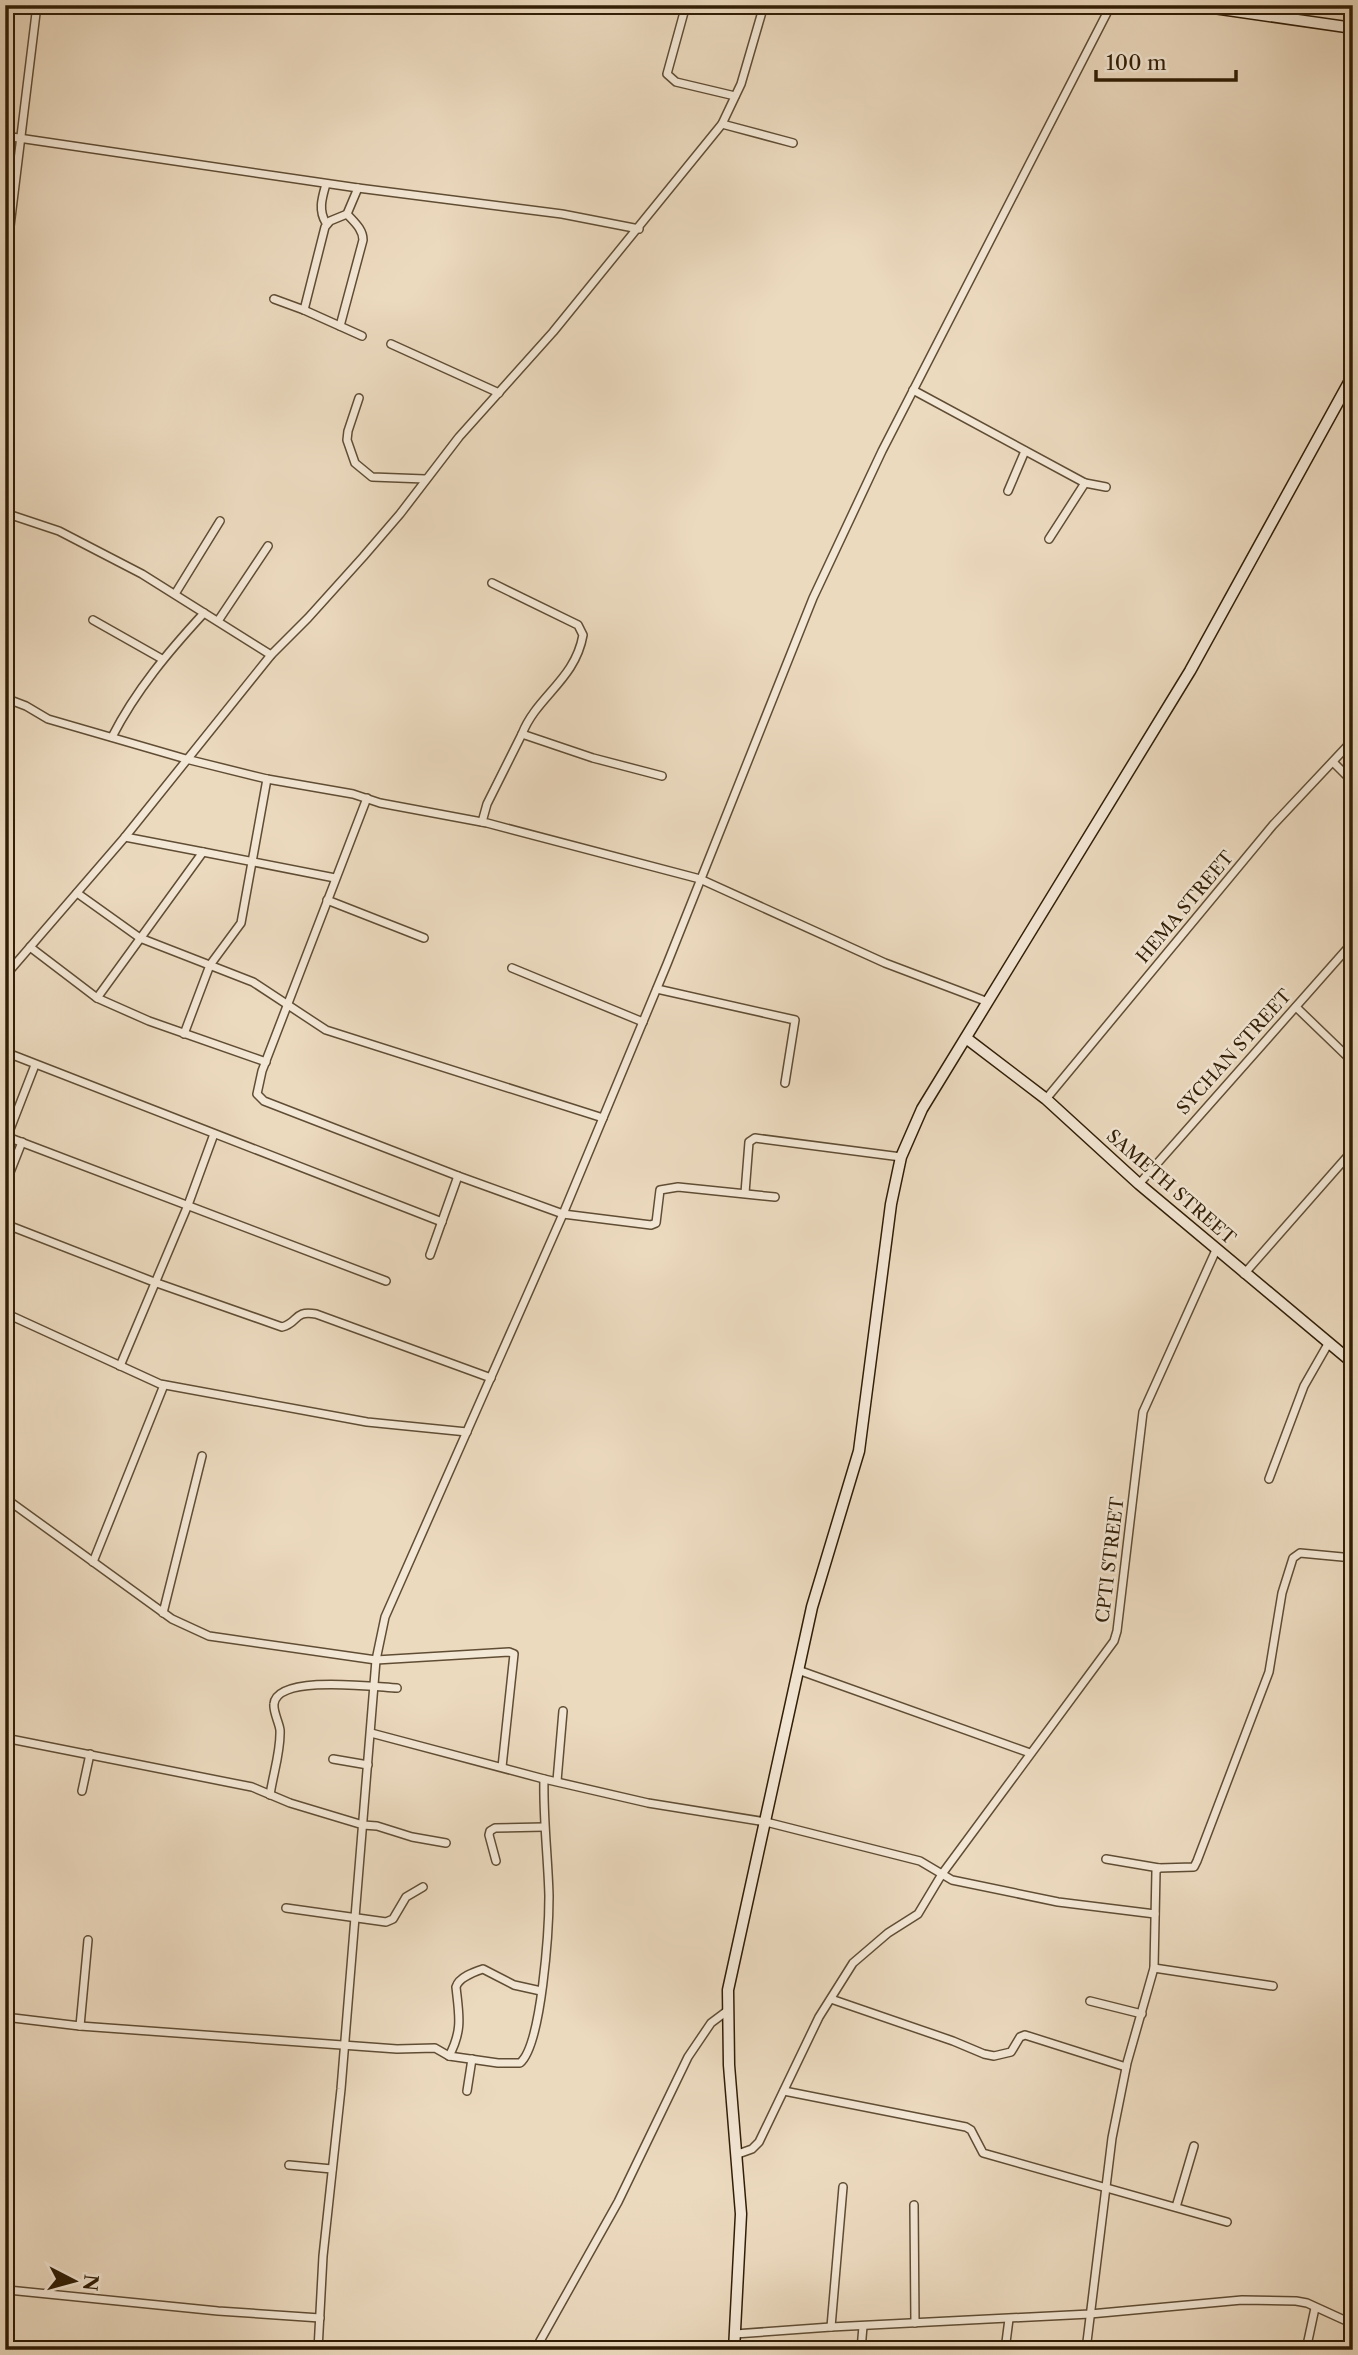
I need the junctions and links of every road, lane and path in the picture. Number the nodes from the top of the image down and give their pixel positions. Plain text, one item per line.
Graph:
1 (37, 5) edge
2 (686, 5) edge
3 (764, 5) edge
4 (1111, 5) edge
5 (1193, 5) edge
6 (1353, 28) edge
7 (735, 96) junction
8 (722, 124) junction
9 (5, 136) edge
10 (22, 139) junction
11 (793, 143) dead end
12 (326, 184) junction
13 (358, 188) junction
14 (347, 214) junction
15 (326, 223) junction
16 (639, 229) junction
17 (5, 267) edge
18 (274, 299) dead end
19 (304, 310) junction
20 (340, 326) junction
21 (362, 336) dead end
22 (391, 344) dead end
23 (1353, 375) edge
24 (913, 390) junction
25 (499, 393) junction
26 (359, 398) dead end
27 (1025, 451) junction
28 (425, 479) junction
29 (1085, 483) junction
30 (1106, 487) dead end
31 (1007, 491) dead end
32 (5, 513) edge
33 (220, 521) dead end
34 (1049, 539) dead end
35 (268, 546) dead end
36 (492, 583) dead end
37 (175, 594) junction
38 (204, 613) junction
39 (93, 620) dead end
40 (218, 621) junction
41 (271, 654) junction
42 (162, 659) junction
43 (5, 698) edge
44 (522, 734) junction
45 (112, 737) junction
46 (1353, 740) edge
47 (186, 759) junction
48 (1333, 762) junction
49 (662, 776) dead end
50 (267, 779) junction
51 (1353, 782) edge
52 (367, 798) junction
53 (482, 822) junction
54 (125, 837) junction
55 (203, 852) junction
56 (252, 862) junction
57 (335, 878) junction
58 (700, 879) junction
59 (77, 893) junction
60 (327, 900) junction
61 (140, 938) junction
62 (424, 938) dead end
63 (1353, 942) edge
64 (30, 947) junction
65 (210, 965) junction
66 (512, 968) dead end
67 (5, 976) edge
68 (657, 989) junction
69 (97, 998) junction
70 (988, 1002) junction
71 (287, 1005) junction
72 (1296, 1007) junction
73 (643, 1022) junction
74 (184, 1034) junction
75 (965, 1038) junction
76 (5, 1052) edge
77 (265, 1062) junction
78 (1353, 1062) edge
79 (35, 1065) junction
80 (785, 1083) dead end
81 (1046, 1099) junction
82 (603, 1118) junction
83 (214, 1134) junction
84 (6, 1136) edge
85 (22, 1142) junction
86 (1353, 1150) edge
87 (901, 1157) junction
88 (458, 1176) junction
89 (1139, 1184) junction
90 (5, 1185) edge
91 (745, 1193) junction
92 (775, 1197) dead end
93 (188, 1205) junction
94 (563, 1214) junction
95 (442, 1222) junction
96 (5, 1224) edge
97 (1216, 1250) junction
98 (430, 1255) dead end
99 (1244, 1274) junction
100 (386, 1281) dead end
101 (154, 1282) junction
102 (5, 1312) edge
103 (1328, 1344) junction
104 (1353, 1363) edge
105 (120, 1366) junction
106 (491, 1378) junction
107 (164, 1385) junction
108 (467, 1433) junction
109 (202, 1456) dead end
110 (1269, 1479) dead end
111 (5, 1499) edge
112 (1353, 1558) edge
113 (93, 1562) junction
114 (163, 1613) junction
115 (376, 1660) junction
116 (797, 1670) junction
117 (374, 1687) junction
118 (397, 1688) dead end
119 (563, 1711) dead end
120 (370, 1733) junction
121 (5, 1738) edge
122 (1030, 1753) junction
123 (90, 1754) junction
124 (333, 1759) dead end
125 (368, 1765) junction
126 (502, 1767) junction
127 (544, 1779) junction
128 (557, 1781) junction
129 (82, 1791) dead end
130 (270, 1795) junction
131 (766, 1822) junction
132 (363, 1825) junction
133 (544, 1827) junction
134 (446, 1843) dead end
135 (1106, 1859) dead end
136 (496, 1861) dead end
137 (1158, 1868) junction
138 (942, 1874) junction
139 (423, 1887) dead end
140 (286, 1908) dead end
141 (1155, 1914) junction
142 (356, 1920) junction
143 (88, 1940) dead end
144 (1154, 1968) junction
145 (1273, 1986) dead end
146 (541, 1991) junction
147 (831, 1999) junction
148 (1090, 2001) dead end
149 (727, 2011) junction
150 (1142, 2014) junction
151 (5, 2017) edge
152 (80, 2026) junction
153 (345, 2045) junction
154 (449, 2056) junction
155 (472, 2059) junction
156 (1126, 2067) junction
157 (467, 2091) dead end
158 (783, 2091) junction
159 (1194, 2146) dead end
160 (738, 2154) junction
161 (289, 2165) dead end
162 (332, 2169) junction
163 (844, 2187) dead end
164 (1105, 2187) junction
165 (914, 2206) dead end
166 (1176, 2207) junction
167 (1227, 2222) dead end
168 (5, 2287) edge
169 (1315, 2308) junction
170 (1090, 2314) junction
171 (320, 2318) junction
172 (1009, 2319) junction
173 (915, 2323) junction
174 (1353, 2324) edge
175 (831, 2326) junction
176 (863, 2326) junction
177 (735, 2334) junction
178 (318, 2350) edge
179 (536, 2350) edge
180 (734, 2350) edge
181 (861, 2350) edge
182 (1006, 2350) edge
183 (1086, 2350) edge
184 (1306, 2350) edge

1 - 10 street
2 - 7 street
3 - 7 street
4 - 24 street
5 - 6 street
7 - 8 street
8 - 11 street
8 - 16 street
9 - 10 street
10 - 12 street
10 - 17 street
12 - 13 street
12 - 15 street
13 - 14 street
13 - 16 street
14 - 15 street
14 - 20 street
15 - 19 street
16 - 25 street
18 - 19 street
19 - 20 street
20 - 21 street
22 - 25 street
23 - 70 street
24 - 27 street
24 - 58 street
25 - 28 street
26 - 28 street
27 - 29 street
27 - 31 street
28 - 41 street
29 - 30 street
29 - 34 street
32 - 37 street
33 - 37 street
35 - 40 street
36 - 44 street
37 - 38 street
38 - 40 street
38 - 42 street
39 - 42 street
40 - 41 street
41 - 47 street
42 - 45 street
43 - 45 street
44 - 49 street
44 - 53 street
45 - 47 street
46 - 48 street, HEMA STREET
47 - 50 street
47 - 54 street
48 - 51 street
48 - 81 street, HEMA STREET
50 - 52 street
50 - 56 street
52 - 53 street
52 - 57 street
53 - 58 street
54 - 55 street
54 - 59 street
55 - 56 street
55 - 61 street
56 - 57 street
56 - 65 street
57 - 60 street
58 - 68 street
58 - 70 street
59 - 61 street
59 - 64 street
60 - 62 street
60 - 71 street
61 - 65 street
61 - 69 street
63 - 72 street, SYCHAN STREET
64 - 67 street
64 - 69 street
65 - 71 street
65 - 74 street
66 - 73 street
68 - 73 street
68 - 80 street
69 - 74 street
70 - 75 street
71 - 77 street
71 - 82 street
72 - 78 street
72 - 89 street, SYCHAN STREET
73 - 82 street
74 - 77 street
75 - 81 street, SAMETH STREET
75 - 87 street
76 - 79 street
77 - 88 street
79 - 83 street
79 - 84 street
81 - 89 street, SAMETH STREET
82 - 94 street
83 - 93 street
83 - 95 street
84 - 85 street
85 - 90 street
85 - 93 street
86 - 99 street
87 - 91 street
87 - 116 street
88 - 94 street
88 - 95 street
89 - 97 street, SAMETH STREET
91 - 92 street
91 - 94 street
93 - 100 street
93 - 101 street
94 - 106 street
95 - 98 street
96 - 101 street
97 - 99 street, SAMETH STREET
97 - 122 street, CPTI STREET
99 - 103 street, SAMETH STREET
101 - 105 street
101 - 106 street
102 - 105 street
103 - 104 street, SAMETH STREET
103 - 110 street
105 - 107 street
106 - 108 street
107 - 108 street
107 - 113 street
108 - 115 street
109 - 114 street
111 - 113 street
112 - 137 street
113 - 114 street
114 - 115 street
115 - 117 street
115 - 126 street
116 - 122 street
116 - 131 street
117 - 118 street
117 - 120 street
117 - 130 street
119 - 128 street
120 - 125 street
120 - 126 street
121 - 123 street
122 - 138 street, CPTI STREET
123 - 129 street
123 - 130 street
124 - 125 street
125 - 132 street
126 - 127 street
127 - 128 street
127 - 133 street
128 - 131 street
130 - 132 street
131 - 138 street
131 - 149 street
132 - 134 street
132 - 142 street
133 - 136 street
133 - 146 street
135 - 137 street
137 - 141 street
138 - 141 street
138 - 147 street, CPTI STREET
139 - 142 street
140 - 142 street
141 - 144 street
142 - 153 street
143 - 152 street
144 - 145 street
144 - 150 street
146 - 154 street
146 - 155 street
147 - 156 street
147 - 158 street, CPTI STREET
148 - 150 street
149 - 160 street
149 - 179 street
150 - 156 street
151 - 152 street
152 - 153 street
153 - 154 street
153 - 162 street
154 - 155 street
155 - 157 street
156 - 164 street
158 - 160 street, CPTI STREET
158 - 164 street
159 - 166 street
160 - 177 street
161 - 162 street
162 - 171 street
163 - 175 street
164 - 166 street
164 - 170 street
165 - 173 street
166 - 167 street
168 - 171 street
169 - 170 street
169 - 174 street
169 - 184 street
170 - 172 street
170 - 183 street
171 - 178 street
172 - 173 street
172 - 182 street
173 - 176 street
175 - 176 street
175 - 177 street
176 - 181 street
177 - 180 street

